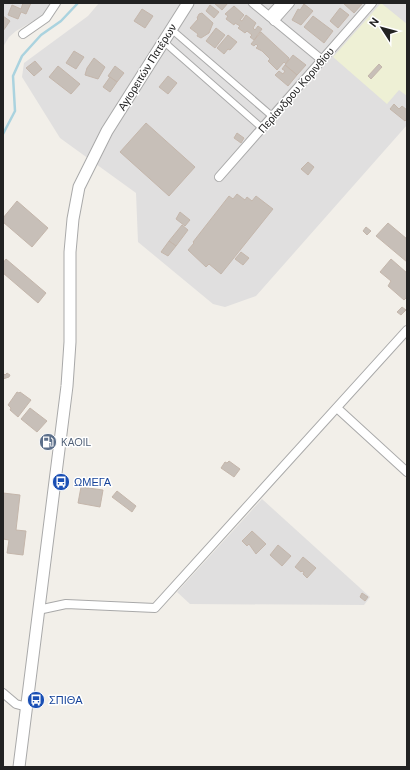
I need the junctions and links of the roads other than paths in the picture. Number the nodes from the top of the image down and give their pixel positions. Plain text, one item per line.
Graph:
1 (56, 3) edge
2 (188, 3) edge
3 (253, 3) edge
4 (281, 3) edge
5 (290, 3) edge
6 (372, 3) edge
7 (272, 18) junction
8 (171, 29) junction
9 (22, 34) dead end
10 (163, 41) junction
11 (322, 60) junction
12 (273, 116) junction
13 (262, 128) junction
14 (219, 177) dead end
15 (407, 330) edge
16 (337, 408) junction
17 (407, 472) edge
18 (38, 610) junction
19 (3, 693) edge
20 (27, 707) junction
21 (19, 767) edge

1 - 9 street
2 - 8 street, Αγιορειτών Πατέρων
3 - 7 street
4 - 7 street
5 - 7 street
6 - 11 street, Περίανδρου Κορινθίου
7 - 11 street
8 - 10 street, Αγιορειτών Πατέρων
8 - 12 street
10 - 13 street
10 - 18 street, Αγιορειτών Πατέρων
11 - 12 street, Περίανδρου Κορινθίου
12 - 13 street, Περίανδρου Κορινθίου
13 - 14 street, Περίανδρου Κορινθίου
15 - 16 street
16 - 17 street
16 - 18 street
18 - 20 street, Αγιορειτών Πατέρων
19 - 20 street
20 - 21 street, Αγιορειτών Πατέρων

